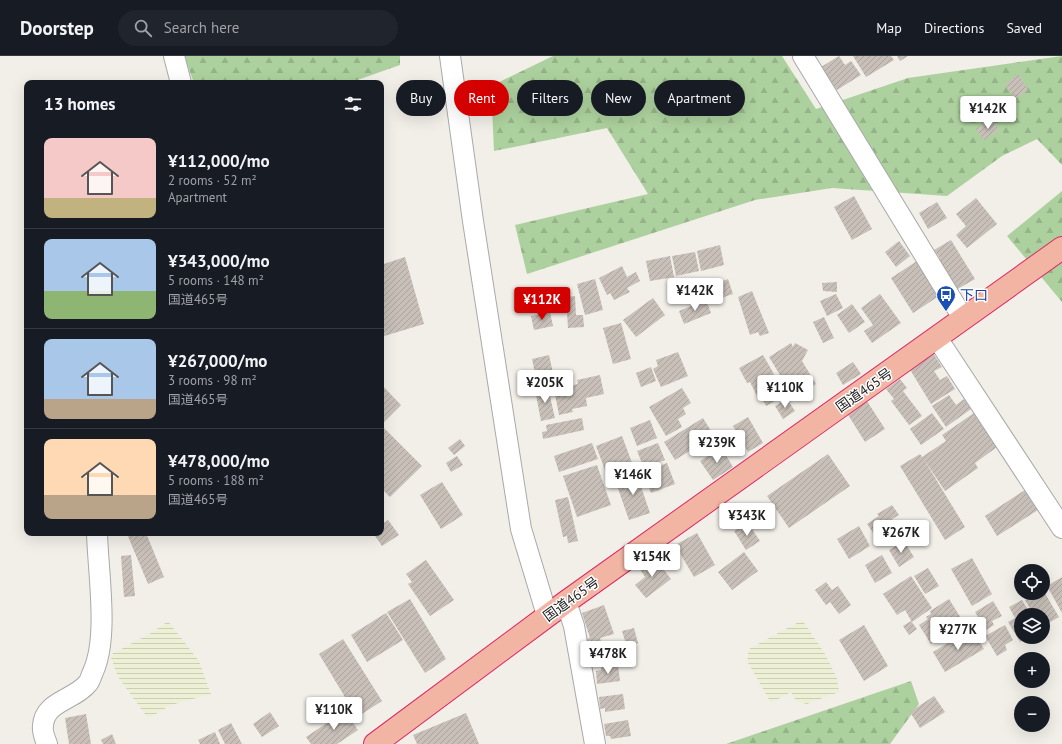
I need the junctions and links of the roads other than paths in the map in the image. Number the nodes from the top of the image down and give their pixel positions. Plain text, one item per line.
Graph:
1 (174, 56) edge
2 (450, 56) edge
3 (811, 59) edge
4 (180, 80) edge
5 (454, 88) edge
6 (458, 116) edge
7 (1062, 248) edge
8 (963, 318) junction
9 (936, 338) junction
10 (1062, 528) edge
11 (97, 536) edge
12 (566, 602) junction
13 (547, 616) junction
14 (46, 744) edge
15 (375, 744) edge
16 (595, 744) edge

1 - 4 street
2 - 5 street
3 - 8 street
6 - 13 street
7 - 8 highway, 国道465号
8 - 9 highway, 国道465号
9 - 10 street
9 - 12 highway, 国道465号
11 - 14 street
12 - 13 highway, 国道465号
12 - 16 street
13 - 15 highway, 国道465号

